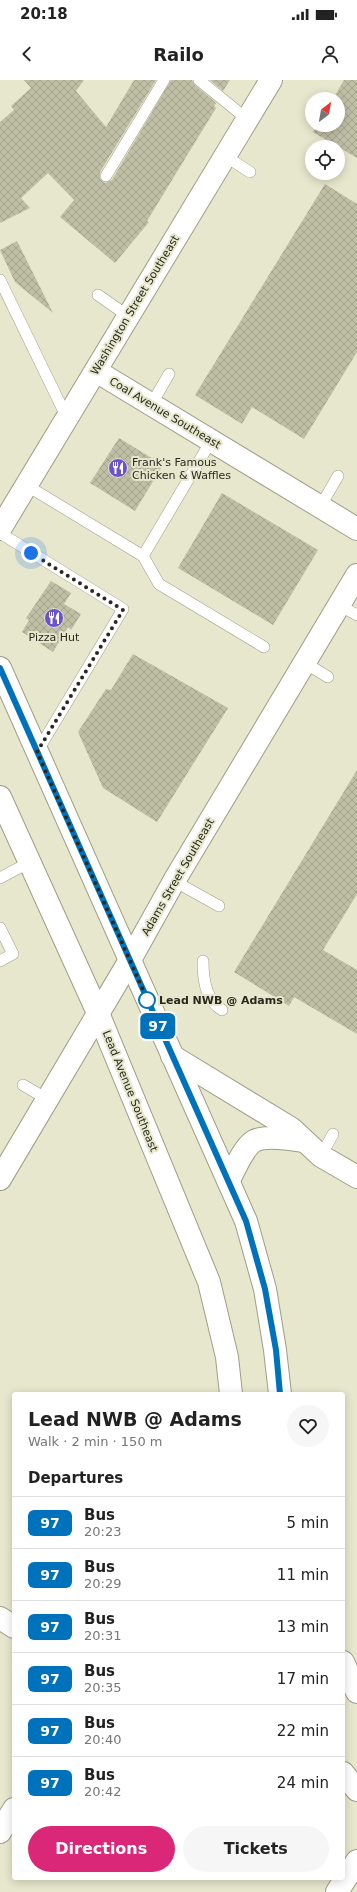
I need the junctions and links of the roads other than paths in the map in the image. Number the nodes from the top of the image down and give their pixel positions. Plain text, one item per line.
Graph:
1 (164, 80) edge
2 (199, 80) edge
3 (271, 80) edge
4 (247, 119) junction
5 (225, 156) junction
6 (250, 172) dead end
7 (106, 176) dead end
8 (0, 280) edge
9 (98, 295) dead end
10 (128, 316) junction
11 (96, 371) junction
12 (169, 374) dead end
13 (151, 405) junction
14 (67, 418) junction
15 (211, 441) junction
16 (338, 476) dead end
17 (26, 485) junction
18 (320, 507) junction
19 (0, 529) edge
20 (357, 529) edge
21 (0, 533) edge
22 (142, 556) junction
23 (357, 575) edge
24 (348, 610) edge
25 (264, 647) dead end
26 (305, 663) junction
27 (0, 668) edge
28 (328, 677) dead end
29 (37, 752) junction
30 (0, 797) edge
31 (30, 862) junction
32 (0, 878) edge
33 (174, 881) junction
34 (219, 906) dead end
35 (0, 928) edge
36 (130, 960) junction
37 (203, 960) dead end
38 (0, 961) edge
39 (222, 1010) dead end
40 (98, 1013) junction
41 (172, 1056) junction
42 (23, 1085) dead end
43 (47, 1099) junction
44 (333, 1134) dead end
45 (303, 1141) junction
46 (321, 1156) junction
47 (3, 1166) edge
48 (357, 1177) edge
49 (229, 1180) junction
50 (231, 1392) edge
51 (280, 1392) edge
52 (0, 1618) edge
53 (12, 1626) edge
54 (345, 1666) edge
55 (357, 1692) edge
56 (345, 1775) edge
57 (357, 1790) edge
58 (12, 1812) edge
59 (0, 1832) edge
60 (357, 1861) edge
61 (345, 1880) edge
62 (345, 1880) edge
63 (337, 1892) edge

1 - 7 lane
2 - 4 lane
3 - 4 street, Washington Street Southeast
4 - 5 street, Washington Street Southeast
5 - 6 lane
5 - 10 street, Washington Street Southeast
8 - 14 lane
9 - 10 lane
10 - 11 street, Washington Street Southeast
11 - 13 street, Coal Avenue Southeast
11 - 14 street, Washington Street Southeast
12 - 13 lane
13 - 15 street, Coal Avenue Southeast
14 - 17 street, Washington Street Southeast
15 - 18 street, Coal Avenue Southeast
15 - 22 lane
16 - 18 lane
17 - 19 street, Washington Street Southeast
17 - 22 lane
18 - 20 street, Coal Avenue Southeast
21 - 29 lane
22 - 25 lane
23 - 24 street, Adams Street Southeast
24 - 26 street, Adams Street Southeast
26 - 28 lane
26 - 33 street, Adams Street Southeast
27 - 29 street
29 - 36 street
30 - 31 street, Lead Avenue Southeast
31 - 32 lane
31 - 40 street, Lead Avenue Southeast
33 - 34 lane
33 - 36 street, Adams Street Southeast
35 - 38 lane
36 - 40 street, Adams Street Southeast
36 - 41 street
37 - 39 lane
40 - 43 street, Adams Street Southeast
40 - 50 street, Lead Avenue Southeast
41 - 45 street
41 - 49 street
42 - 43 lane
43 - 47 street, Adams Street Southeast
44 - 46 lane
45 - 46 street
45 - 49 street
46 - 48 street
49 - 51 street
52 - 53 street
54 - 55 street
56 - 57 street
58 - 59 street
60 - 61 street
62 - 63 street

